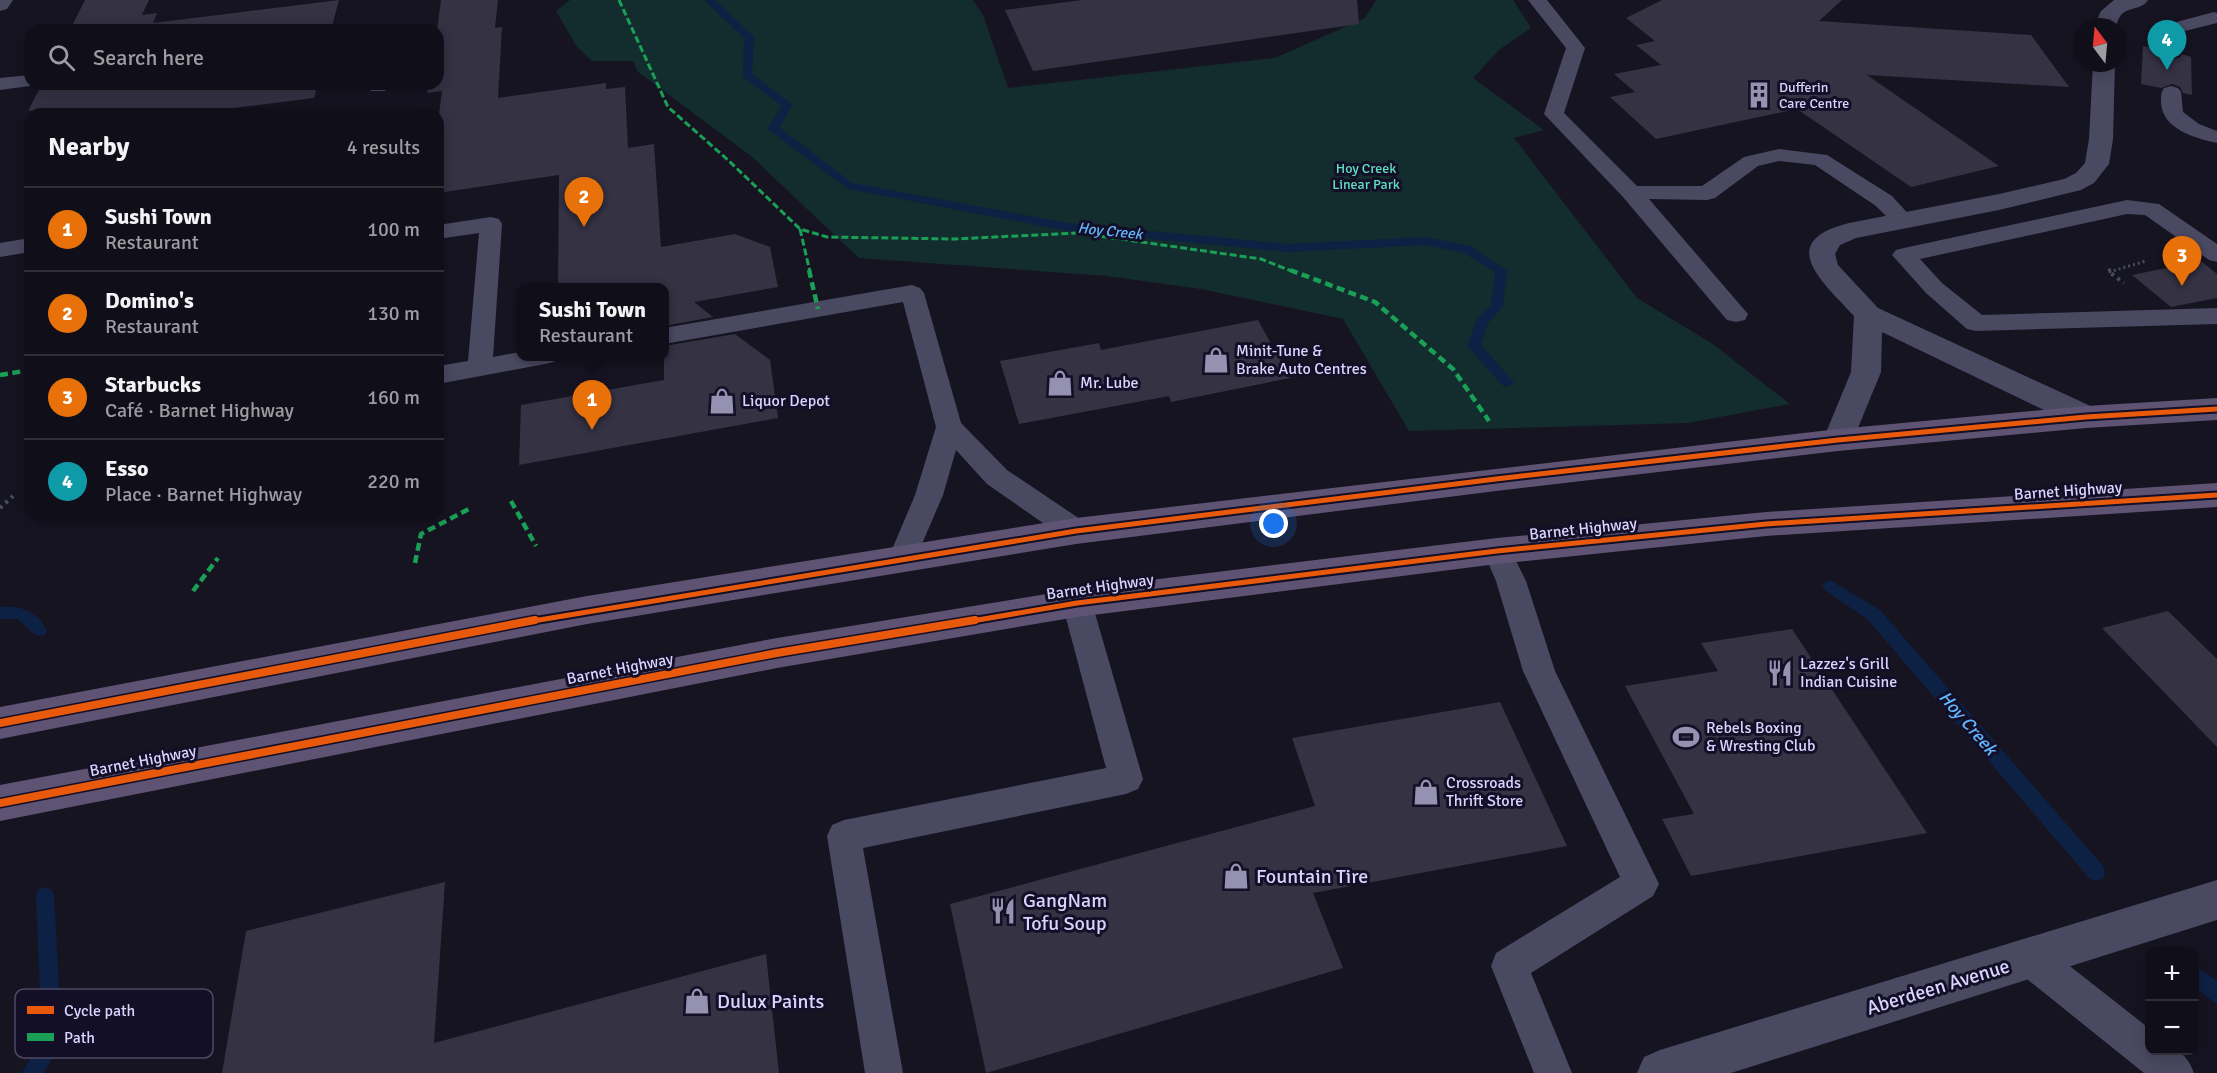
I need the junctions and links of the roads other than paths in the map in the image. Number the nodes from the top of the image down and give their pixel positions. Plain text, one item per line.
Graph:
1 (3, 0) edge
2 (1537, 0) edge
3 (2138, 0) edge
4 (0, 5) edge
5 (2107, 18) edge
6 (2214, 18) dead end
7 (2172, 51) dead end
8 (2103, 72) edge
9 (24, 82) edge
10 (0, 84) edge
11 (2171, 92) dead end
12 (2217, 137) edge
13 (1631, 192) junction
14 (1903, 220) junction
15 (444, 231) edge
16 (24, 247) edge
17 (0, 250) edge
18 (2217, 255) edge
19 (1736, 314) dead end
20 (1868, 314) junction
21 (2217, 316) edge
22 (669, 335) edge
23 (521, 361) edge
24 (480, 368) junction
25 (444, 374) edge
26 (2217, 409) edge
27 (2086, 417) junction
28 (949, 427) junction
29 (1838, 440) junction
30 (2217, 495) edge
31 (1076, 531) junction
32 (1497, 551) junction
33 (902, 559) junction
34 (1077, 603) junction
35 (0, 723) edge
36 (0, 803) edge
37 (2217, 900) edge
38 (2030, 958) junction
39 (884, 1073) edge
40 (1553, 1073) edge
41 (1660, 1073) edge
42 (2175, 1073) edge

1 - 4 street
2 - 13 lane
3 - 5 street
6 - 7 lane
8 - 14 street
9 - 10 lane
11 - 12 lane
13 - 14 lane
13 - 19 lane
14 - 20 street
15 - 24 lane
16 - 17 lane
18 - 21 lane
20 - 27 street
20 - 29 street
22 - 28 lane
23 - 24 lane
24 - 25 lane
26 - 27 main road
27 - 29 main road
28 - 31 lane
28 - 33 lane
29 - 31 main road
30 - 32 main road, Barnet Highway
31 - 33 main road
32 - 34 main road, Barnet Highway
32 - 40 lane
33 - 35 main road
34 - 36 main road, Barnet Highway
34 - 39 lane
37 - 38 street, Aberdeen Avenue
38 - 41 street, Aberdeen Avenue
38 - 42 lane

